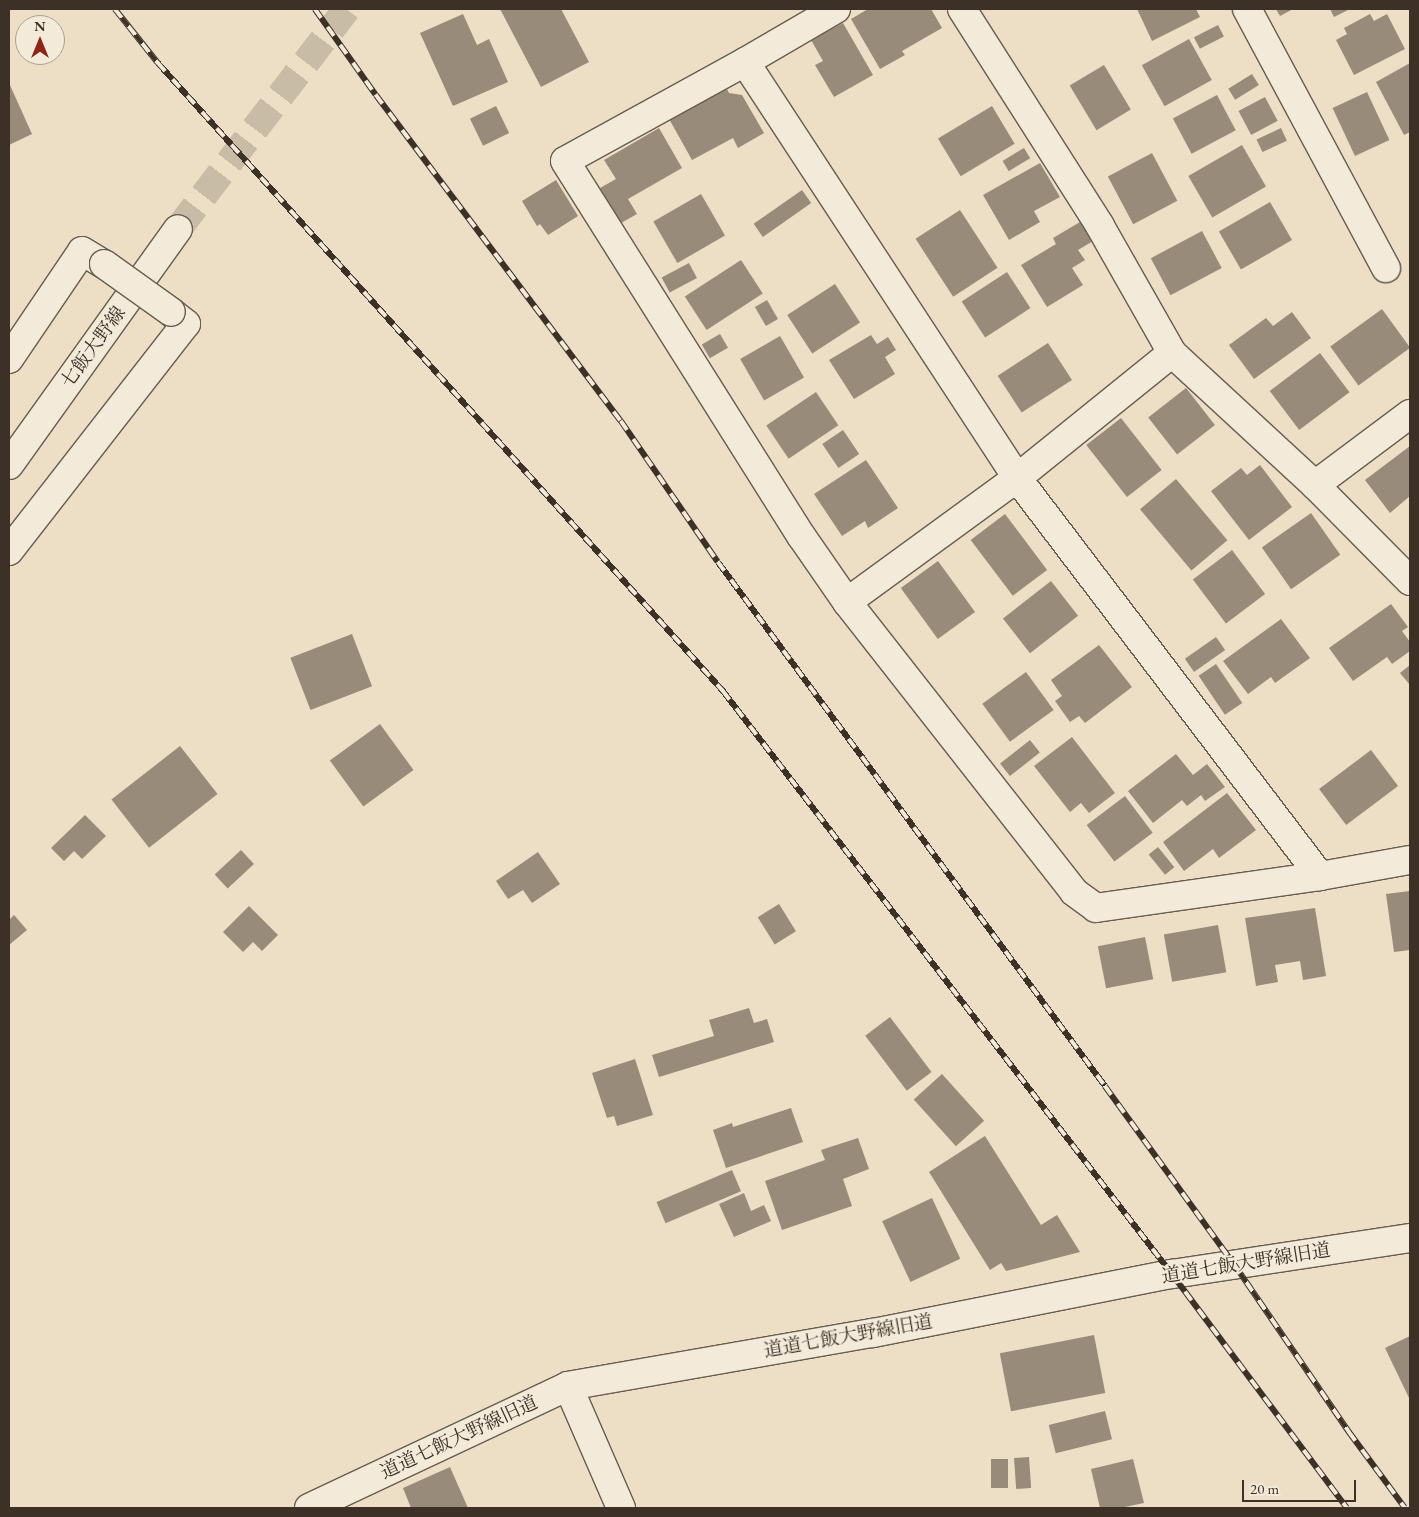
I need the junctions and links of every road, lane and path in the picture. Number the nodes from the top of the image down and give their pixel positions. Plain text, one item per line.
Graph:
1 (836, 9) edge
2 (962, 9) edge
3 (1246, 9) edge
4 (745, 62) junction
5 (178, 229) tunnel mouth
6 (1386, 268) dead end
7 (1172, 353) junction
8 (9, 359) edge
9 (1410, 414) edge
10 (9, 465) edge
11 (1017, 478) junction
12 (1315, 485) junction
13 (9, 551) edge
14 (1410, 581) edge
15 (847, 602) junction
16 (1410, 860) edge
17 (1320, 876) junction
18 (1410, 1238) edge
19 (568, 1386) junction
20 (309, 1508) edge
21 (621, 1508) edge

1 - 4 street
2 - 7 street
3 - 6 street
4 - 11 street
4 - 15 street
5 - 10 street, 七飯大野線
7 - 11 street
7 - 12 street
8 - 13 street, bridge
9 - 12 street
11 - 15 street
11 - 17 street
12 - 14 street
15 - 17 street
16 - 17 street
18 - 19 street, 道道七飯大野線旧道
19 - 20 street, 道道七飯大野線旧道
19 - 21 street

